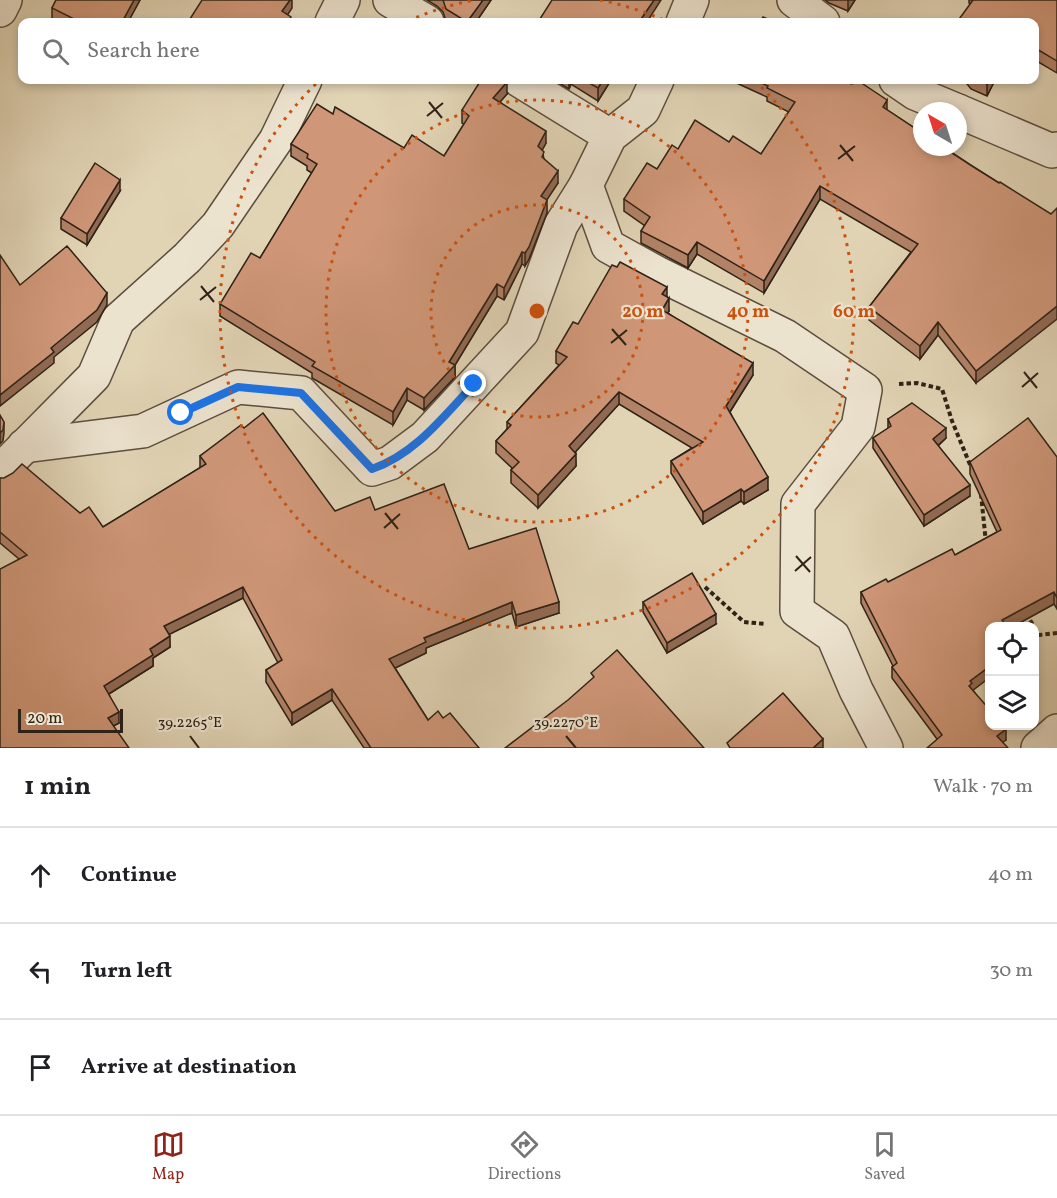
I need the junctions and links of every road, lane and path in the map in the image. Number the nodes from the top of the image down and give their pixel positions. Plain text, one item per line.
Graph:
1 (5, 0) edge
2 (343, 0) edge
3 (390, 0) edge
4 (692, 0) edge
5 (794, 0) edge
6 (0, 10) edge
7 (334, 18) edge
8 (420, 18) edge
9 (685, 18) edge
10 (818, 18) edge
11 (303, 84) edge
12 (526, 84) edge
13 (655, 84) edge
14 (902, 84) edge
15 (936, 102) edge
16 (967, 115) edge
17 (610, 136) junction
18 (1057, 149) edge
19 (586, 185) junction
20 (865, 390) junction
21 (24, 446) junction
22 (0, 471) edge
23 (975, 474) edge
24 (980, 485) edge
25 (987, 552) edge
26 (1022, 608) edge
27 (1031, 622) edge
28 (1057, 633) edge
29 (1039, 635) edge
30 (1057, 730) edge
31 (886, 748) edge
32 (1038, 748) edge

1 - 6 street
2 - 7 street
3 - 8 street
4 - 9 street
5 - 10 street
11 - 21 street
12 - 17 street
13 - 17 street
14 - 15 street
16 - 18 street
17 - 19 street
19 - 20 street
19 - 21 street
20 - 23 path
20 - 31 street
21 - 22 street
24 - 25 path
26 - 27 path
28 - 29 path
30 - 32 street

